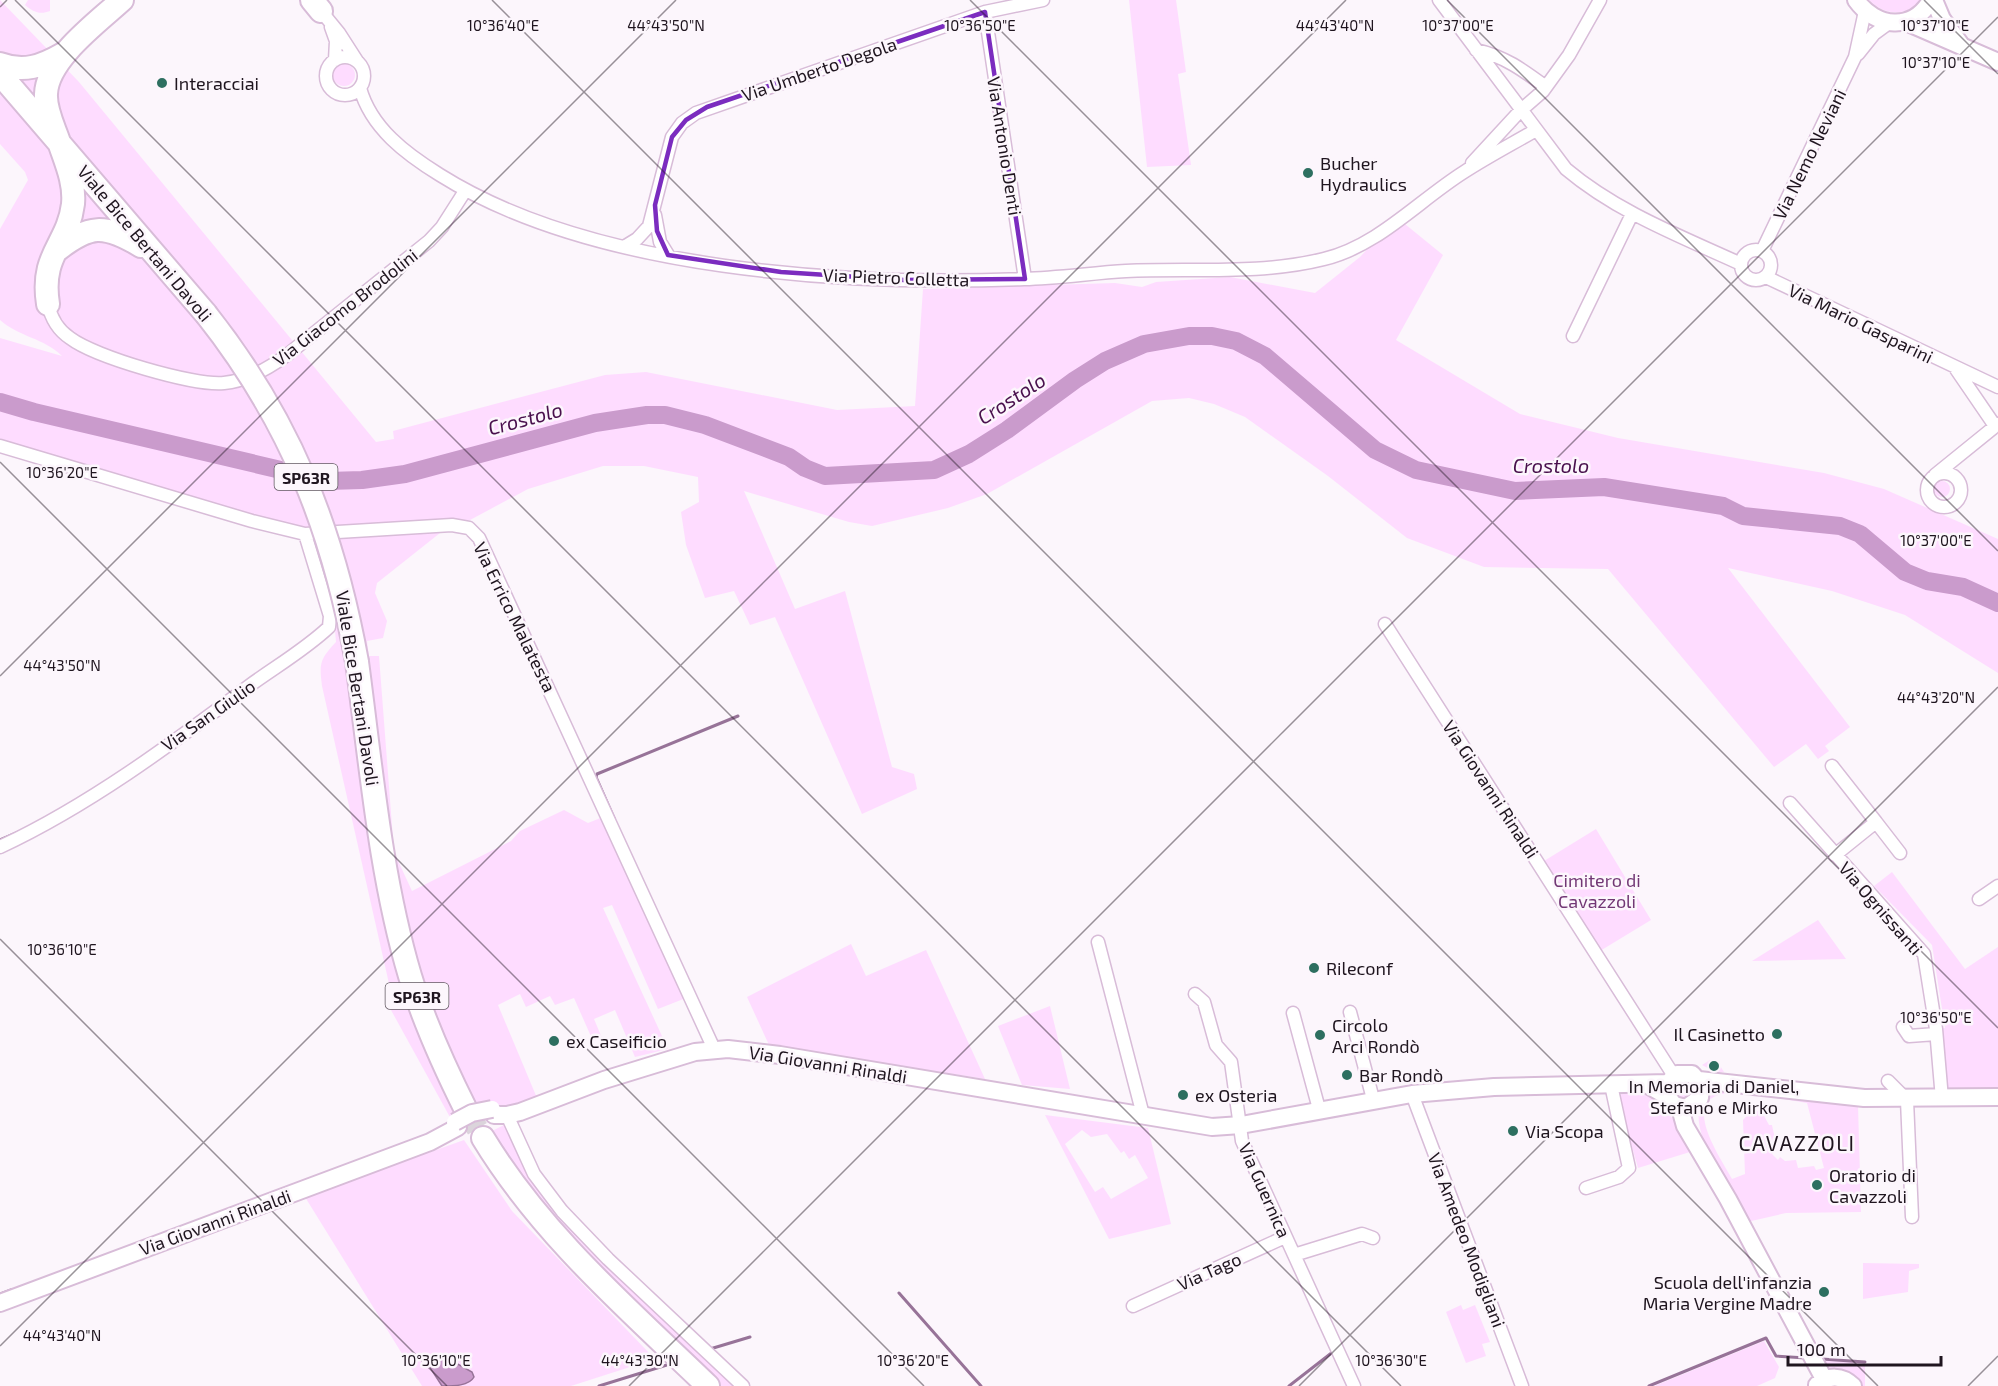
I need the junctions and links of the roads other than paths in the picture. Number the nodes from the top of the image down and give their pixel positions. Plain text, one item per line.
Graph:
1 (122, 0) edge
2 (1043, 0) edge
3 (1439, 0) edge
4 (1600, 0) edge
5 (1933, 0) edge
6 (1859, 3) edge
7 (316, 6) edge
8 (985, 12) junction
9 (1898, 22) junction
10 (1960, 45) junction
11 (1476, 50) junction
12 (67, 52) junction
13 (1856, 57) junction
14 (335, 60) junction
15 (357, 61) junction
16 (1998, 63) edge
17 (0, 64) edge
18 (0, 74) edge
19 (1546, 87) junction
20 (355, 91) junction
21 (1520, 111) junction
22 (1536, 130) junction
23 (58, 141) junction
24 (1463, 172) junction
25 (465, 191) junction
26 (655, 205) junction
27 (1632, 214) junction
28 (624, 247) junction
29 (1762, 252) junction
30 (52, 254) junction
31 (154, 254) junction
32 (668, 255) junction
33 (1741, 264) junction
34 (1766, 277) junction
35 (1025, 279) junction
36 (48, 304) joint
37 (1573, 336) dead end
38 (1956, 369) junction
39 (1998, 387) edge
40 (1996, 425) edge
41 (0, 446) edge
42 (1954, 458) junction
43 (1932, 478) junction
44 (1955, 478) junction
45 (305, 534) junction
46 (1385, 624) dead end
47 (1832, 766) dead end
48 (1790, 803) dead end
49 (1876, 822) junction
50 (0, 848) edge
51 (1900, 853) dead end
52 (1835, 855) junction
53 (1998, 886) edge
54 (1979, 899) dead end
55 (1098, 942) dead end
56 (1196, 994) dead end
57 (1350, 1012) dead end
58 (1293, 1013) dead end
59 (1903, 1027) dead end
60 (1936, 1034) junction
61 (714, 1049) junction
62 (1887, 1081) dead end
63 (1611, 1085) junction
64 (1670, 1085) junction
65 (1699, 1092) junction
66 (1412, 1094) junction
67 (1998, 1096) edge
68 (1373, 1099) junction
69 (1942, 1099) junction
70 (1907, 1100) junction
71 (1680, 1108) junction
72 (1319, 1109) junction
73 (503, 1113) junction
74 (1143, 1115) junction
75 (460, 1120) junction
76 (1241, 1125) junction
77 (483, 1138) tunnel mouth
78 (1699, 1149) junction
79 (1586, 1188) dead end
80 (1912, 1217) dead end
81 (1285, 1237) junction
82 (1373, 1238) dead end
83 (1294, 1255) junction
84 (0, 1302) edge
85 (1133, 1306) dead end
86 (1820, 1383) edge
87 (708, 1386) edge
88 (743, 1386) edge
89 (1354, 1386) edge
90 (1522, 1386) edge
91 (1853, 1386) edge

1 - 12 highway
2 - 8 street, Via Umberto Degola
3 - 11 street
4 - 19 street, Via Pietro Colletta
5 - 9 street
5 - 10 street
6 - 9 street
6 - 13 street, Via Nemo Neviani
7 - 14 street
7 - 15 street
8 - 26 street, Via Umberto Degola
8 - 35 street, Via Antonio Denti
9 - 10 street
9 - 13 street, Via Nemo Neviani
10 - 16 street
11 - 19 street
11 - 21 street
12 - 17 highway
12 - 23 highway
13 - 29 street, Via Nemo Neviani
14 - 15 street
14 - 20 street
15 - 20 street
18 - 23 highway, Viale Bice Bertani Davoli / SP63R
19 - 21 street, Via Pietro Colletta
20 - 25 street, Via Pietro Colletta
21 - 22 street
21 - 24 street, Via Pietro Colletta
22 - 24 street, Via Pietro Colletta
22 - 27 street
23 - 30 highway
23 - 31 highway, Viale Bice Bertani Davoli / SP63R
24 - 35 street, Via Pietro Colletta
25 - 28 street, Via Pietro Colletta
25 - 36 street, Via Giacomo Brodolini
26 - 28 street, Via Umberto Degola
26 - 32 street, Via Umberto Degola
27 - 33 street
27 - 37 street
28 - 32 street, Via Pietro Colletta
29 - 33 street
29 - 34 street
30 - 31 highway
30 - 36 highway
31 - 75 highway, Viale Bice Bertani Davoli / SP63R, bridge
32 - 35 street, Via Pietro Colletta
33 - 34 street
34 - 38 street, Via Mario Gasparini
38 - 39 street, Via Mario Gasparini
38 - 40 street, Via Mario Gasparini
40 - 42 street, Via Mario Gasparini
41 - 45 street, Via Errico Malatesta
42 - 43 street, Via Mario Gasparini
42 - 44 street
43 - 44 street
43 - 44 street
45 - 50 street, Via San Giulio
45 - 61 street, Via Errico Malatesta
46 - 64 street, Via Giovanni Rinaldi
47 - 49 street
48 - 52 street, Via Ognissanti
49 - 51 street
49 - 52 street, Via Ognissanti
52 - 60 street, Via Ognissanti
53 - 54 street
55 - 74 street
56 - 76 street, Via Guernica
57 - 68 street
58 - 72 street
59 - 60 street
60 - 69 street, Via Ognissanti
61 - 73 street, Via Giovanni Rinaldi
61 - 74 street, Via Giovanni Rinaldi
62 - 70 street
63 - 64 street, Via Giovanni Rinaldi
63 - 66 street, Via Giovanni Rinaldi
63 - 79 street
64 - 65 street, Via Giovanni Rinaldi
64 - 71 street, Via Giovanni Rinaldi
65 - 70 street, Via Giovanni Rinaldi
65 - 71 street, Via Giovanni Rinaldi
65 - 78 street
66 - 68 street, Via Giovanni Rinaldi
66 - 90 street, Via Amedeo Modigliani
67 - 69 street, Via Giovanni Rinaldi
68 - 72 street, Via Giovanni Rinaldi
69 - 70 street, Via Giovanni Rinaldi
70 - 80 street
71 - 78 street
72 - 76 street, Via Giovanni Rinaldi
73 - 75 street, Via Giovanni Rinaldi
73 - 88 street
74 - 76 street, Via Giovanni Rinaldi
75 - 84 street, Via Giovanni Rinaldi
76 - 81 street, Via Guernica
77 - 87 highway
78 - 86 street
81 - 83 street, Via Guernica
81 - 85 street, Via Tago
82 - 83 street, Via Guernica
83 - 89 street, Via Guernica
86 - 91 street

